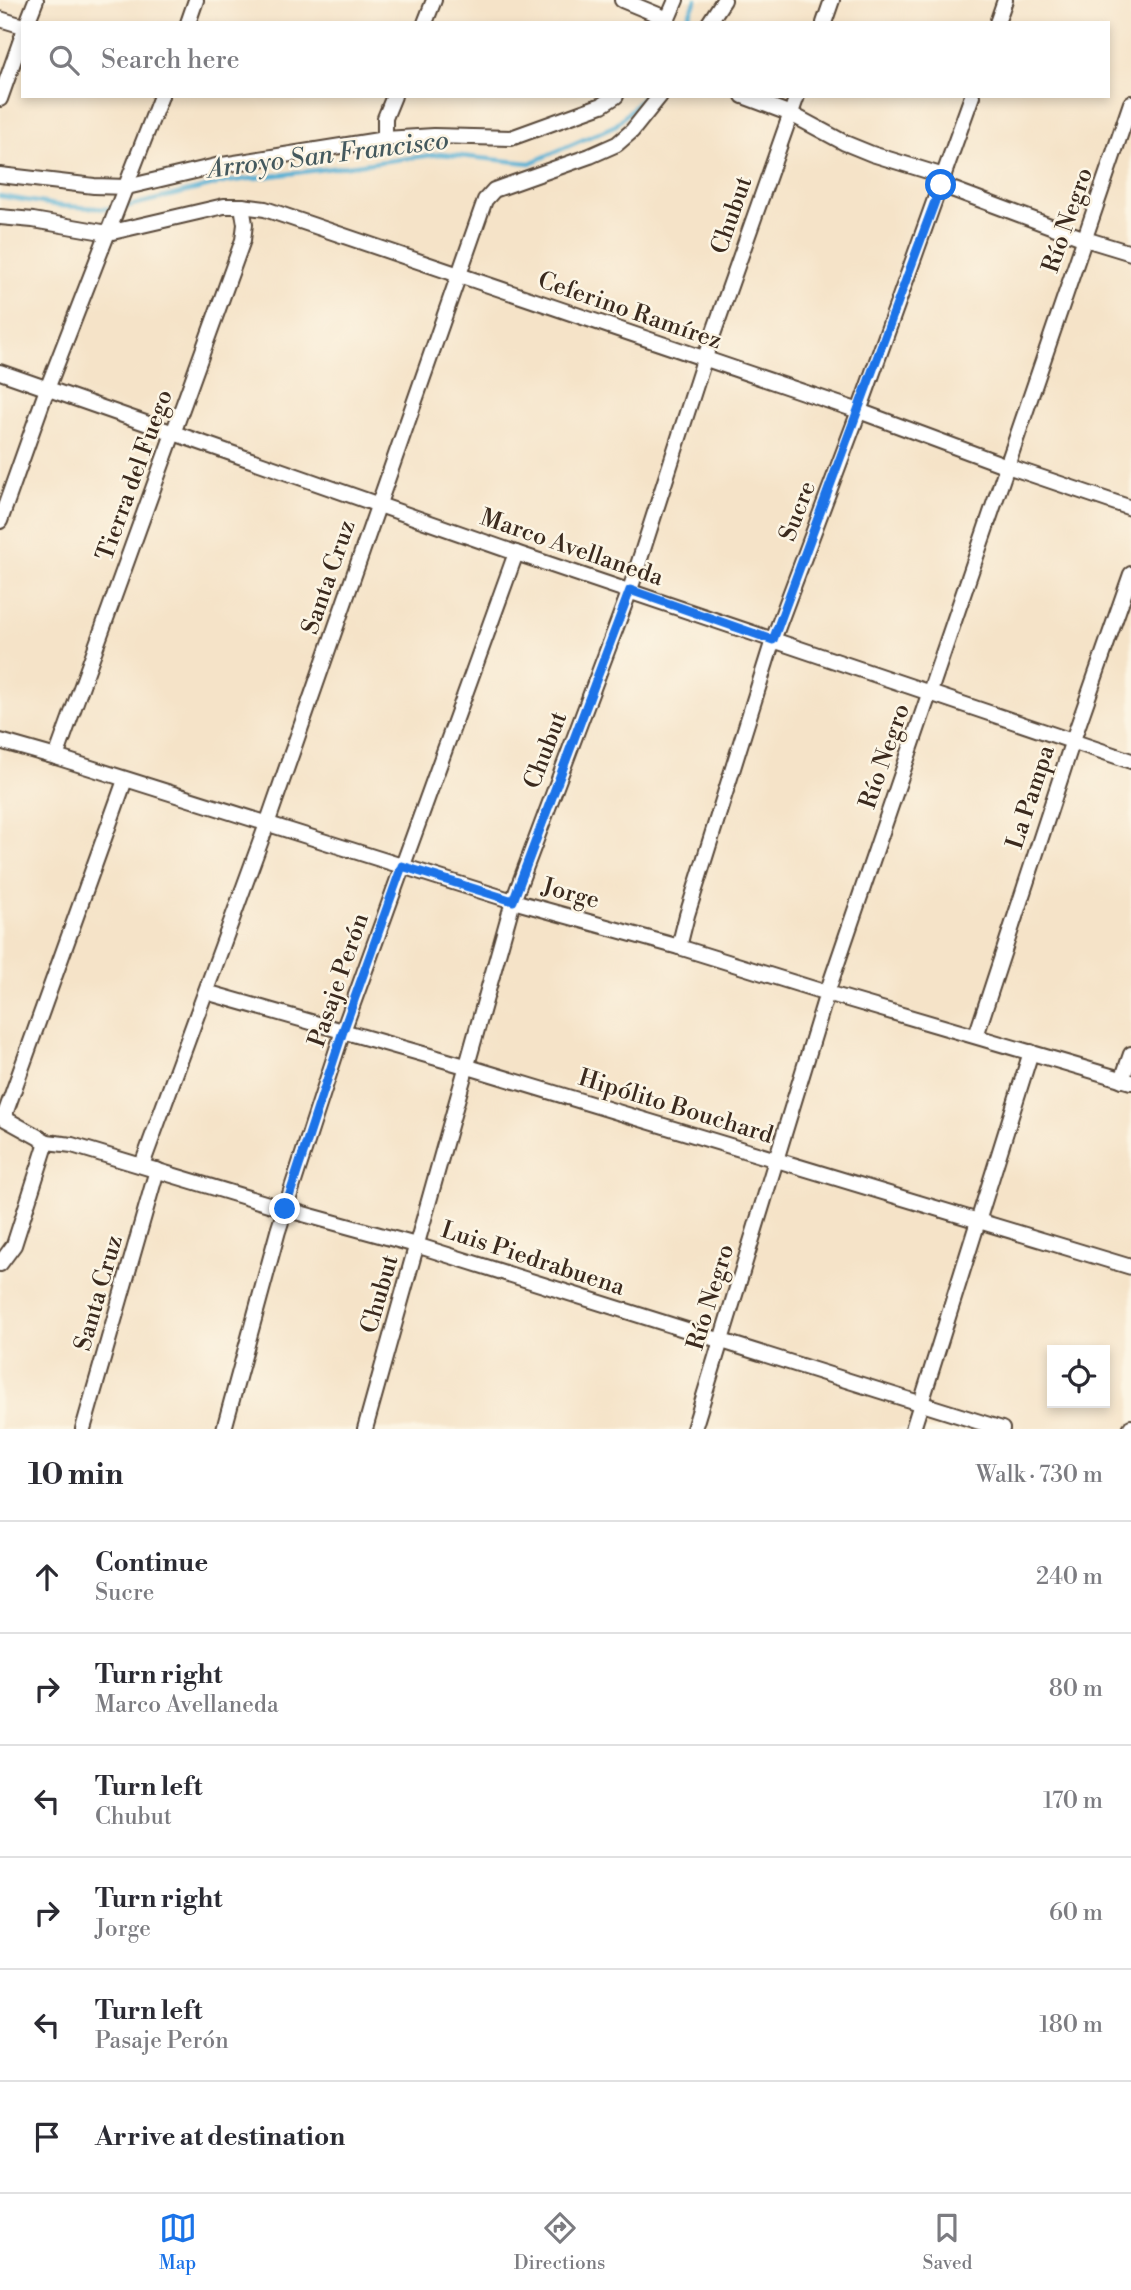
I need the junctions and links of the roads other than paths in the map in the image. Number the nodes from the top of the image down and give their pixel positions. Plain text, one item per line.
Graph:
1 (36, 0) edge
2 (196, 0) edge
3 (434, 0) edge
4 (622, 0) edge
5 (676, 0) edge
6 (724, 0) edge
7 (832, 0) edge
8 (1005, 0) edge
9 (0, 19) edge
10 (28, 21) edge
11 (189, 21) edge
12 (426, 21) edge
13 (667, 21) edge
14 (710, 21) edge
15 (825, 21) edge
16 (998, 21) edge
17 (21, 25) edge
18 (21, 40) edge
19 (160, 98) edge
20 (393, 98) edge
21 (613, 98) edge
22 (658, 98) edge
23 (748, 98) edge
24 (796, 98) edge
25 (971, 98) edge
26 (0, 99) edge
27 (1131, 103) edge
28 (791, 114) junction
29 (384, 139) junction
30 (0, 175) edge
31 (943, 180) junction
32 (125, 192) junction
33 (242, 206) junction
34 (0, 217) edge
35 (110, 229) junction
36 (1085, 239) junction
37 (1131, 253) edge
38 (460, 274) junction
39 (704, 360) junction
40 (0, 372) edge
41 (47, 389) junction
42 (859, 411) junction
43 (174, 432) junction
44 (1007, 466) junction
45 (378, 504) junction
46 (1131, 508) edge
47 (0, 521) edge
48 (516, 552) junction
49 (1131, 574) edge
50 (630, 590) junction
51 (773, 640) junction
52 (929, 694) junction
53 (1073, 740) junction
54 (0, 741) edge
55 (56, 757) junction
56 (1131, 761) edge
57 (125, 780) junction
58 (267, 824) junction
59 (402, 866) junction
60 (513, 901) junction
61 (679, 947) junction
62 (206, 992) junction
63 (827, 993) junction
64 (343, 1031) junction
65 (976, 1036) junction
66 (1031, 1052) junction
67 (1131, 1054) edge
68 (466, 1066) junction
69 (1127, 1081) edge
70 (2, 1116) edge
71 (47, 1142) junction
72 (775, 1160) junction
73 (142, 1165) junction
74 (157, 1170) junction
75 (285, 1209) junction
76 (978, 1220) junction
77 (416, 1245) junction
78 (0, 1264) edge
79 (1131, 1267) edge
80 (720, 1342) junction
81 (921, 1404) junction
82 (83, 1429) edge
83 (224, 1429) edge
84 (365, 1429) edge
85 (694, 1429) edge
86 (913, 1429) edge
87 (1002, 1429) edge

1 - 10 street
2 - 11 street
3 - 12 street
4 - 13 street
5 - 13 street
6 - 14 street
7 - 15 street
8 - 16 street
9 - 17 street
18 - 26 street
19 - 32 street
20 - 29 street
21 - 29 street
22 - 38 street, Santa Cruz
23 - 28 street
24 - 28 street, Chubut
25 - 31 street, Sucre
27 - 36 street, Río Negro
28 - 31 street
28 - 39 street, Chubut
29 - 32 street
30 - 32 street
31 - 36 street
31 - 42 street, Sucre
32 - 35 street
33 - 35 street, Ceferino Ramírez
33 - 38 street, Ceferino Ramírez
33 - 43 street, Tierra del Fuego
34 - 35 street
35 - 41 street
36 - 37 street
36 - 44 street, Río Negro
38 - 39 street, Ceferino Ramírez
38 - 45 street, Santa Cruz
39 - 42 street, Ceferino Ramírez
39 - 50 street, Chubut
40 - 41 street, Marco Avellaneda
41 - 43 street, Marco Avellaneda
41 - 47 street
42 - 44 street, Ceferino Ramírez
42 - 51 street, Sucre
43 - 45 street, Marco Avellaneda
43 - 55 street, Tierra del Fuego
44 - 46 street, Ceferino Ramírez
44 - 52 street, Río Negro
45 - 48 street, Marco Avellaneda
45 - 58 street, Santa Cruz
48 - 50 street, Marco Avellaneda
48 - 59 street, Pasaje Perón
49 - 53 street, La Pampa
50 - 51 street, Marco Avellaneda
50 - 60 street, Chubut
51 - 52 street, Marco Avellaneda
51 - 61 street, Sucre
52 - 53 street, Marco Avellaneda
52 - 63 street, Río Negro
53 - 56 street, Marco Avellaneda
53 - 65 street, La Pampa
54 - 55 street, Jorge
55 - 57 street, Jorge
57 - 58 street, Jorge
57 - 70 street
58 - 59 street, Jorge
58 - 62 street, Santa Cruz
59 - 60 street, Jorge
59 - 64 street, Pasaje Perón
60 - 61 street, Jorge
60 - 68 street, Chubut
61 - 63 street, Jorge
62 - 64 street, Hipólito Bouchard
62 - 73 street, Santa Cruz
63 - 65 street, Jorge
63 - 72 street, Río Negro
64 - 68 street, Hipólito Bouchard
64 - 75 street, Pasaje Perón
65 - 66 street, Jorge
66 - 69 street, Jorge
66 - 76 street
67 - 69 street
68 - 72 street, Hipólito Bouchard
68 - 77 street, Chubut
70 - 71 street
71 - 73 street, Luis Piedrabuena
71 - 78 street
72 - 76 street, Hipólito Bouchard
72 - 80 street, Río Negro
73 - 74 street, Luis Piedrabuena
74 - 75 street, Luis Piedrabuena
74 - 82 street, Santa Cruz
75 - 77 street, Luis Piedrabuena
75 - 83 street, Pasaje Perón
76 - 79 street, Hipólito Bouchard
76 - 81 street
77 - 80 street, Luis Piedrabuena
77 - 84 street, Chubut
80 - 81 street, Luis Piedrabuena
80 - 85 street, Río Negro
81 - 86 street
81 - 87 street, Luis Piedrabuena

